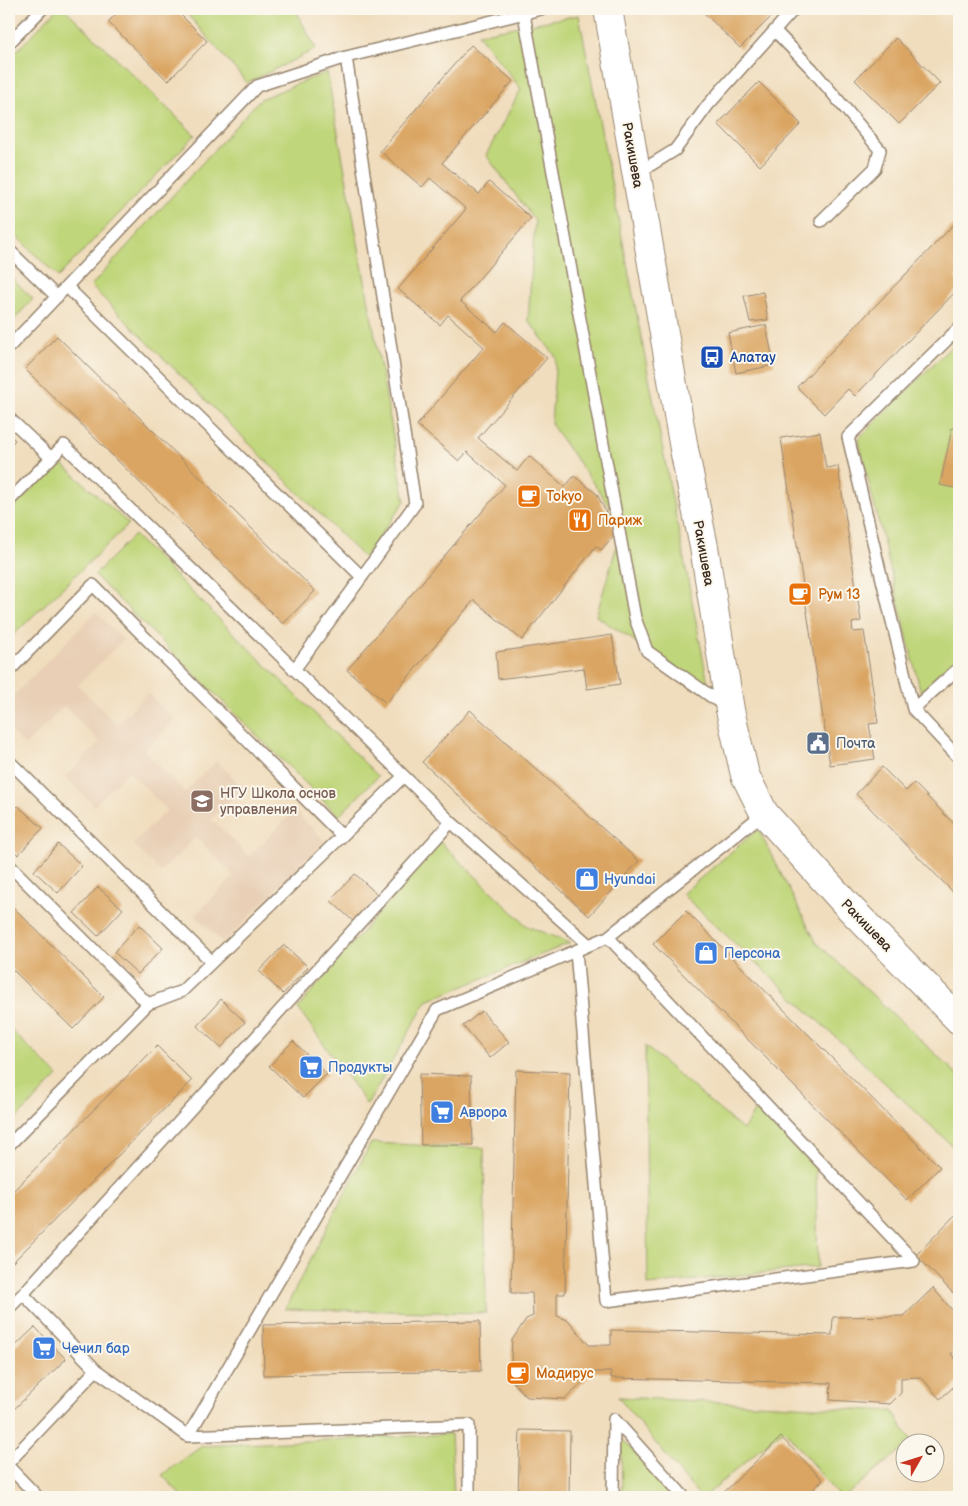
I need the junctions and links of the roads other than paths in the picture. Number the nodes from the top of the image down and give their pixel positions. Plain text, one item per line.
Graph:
1 (42, 9) edge
2 (541, 9) edge
3 (608, 9) edge
4 (794, 9) edge
5 (524, 11) edge
6 (775, 31) junction
7 (9, 43) edge
8 (346, 57) junction
9 (636, 174) junction
10 (821, 221) dead end
11 (9, 250) edge
12 (67, 287) junction
13 (57, 296) junction
14 (959, 328) edge
15 (9, 347) edge
16 (9, 418) edge
17 (51, 458) junction
18 (9, 501) edge
19 (362, 577) junction
20 (959, 668) edge
21 (294, 670) junction
22 (9, 671) edge
23 (912, 709) junction
24 (730, 710) junction
25 (959, 758) edge
26 (9, 761) edge
27 (404, 776) junction
28 (764, 813) junction
29 (451, 822) junction
30 (342, 836) junction
31 (9, 865) edge
32 (608, 937) junction
33 (589, 945) junction
34 (576, 951) junction
35 (212, 962) junction
36 (148, 1004) junction
37 (959, 1020) edge
38 (9, 1145) edge
39 (23, 1294) junction
40 (9, 1308) edge
41 (96, 1370) junction
42 (188, 1436) junction
43 (9, 1462) edge
44 (9, 1467) edge
45 (38, 1497) edge
46 (469, 1497) edge
47 (613, 1497) edge
48 (684, 1497) edge

1 - 7 lane
2 - 5 lane
3 - 9 street, Ракишева
4 - 6 lane
5 - 8 lane
5 - 24 lane
6 - 9 lane
6 - 10 lane
8 - 12 lane
8 - 19 lane
9 - 24 street, Ракишева
11 - 13 lane
12 - 13 lane
12 - 19 lane
13 - 15 lane
14 - 23 lane
16 - 17 lane
17 - 18 lane
17 - 21 lane
19 - 21 lane
20 - 23 lane
21 - 27 lane
22 - 30 lane
23 - 25 lane
24 - 28 street, Ракишева
26 - 35 lane
27 - 29 lane
27 - 30 lane
28 - 32 lane
28 - 37 street, Ракишева
29 - 33 lane
29 - 39 lane
30 - 35 lane
31 - 36 lane
32 - 33 lane
32 - 34 lane
33 - 34 lane
34 - 42 lane
35 - 36 lane
36 - 38 lane
39 - 40 lane
39 - 41 lane
41 - 42 lane
41 - 43 lane
42 - 46 lane
44 - 45 lane
47 - 48 lane

